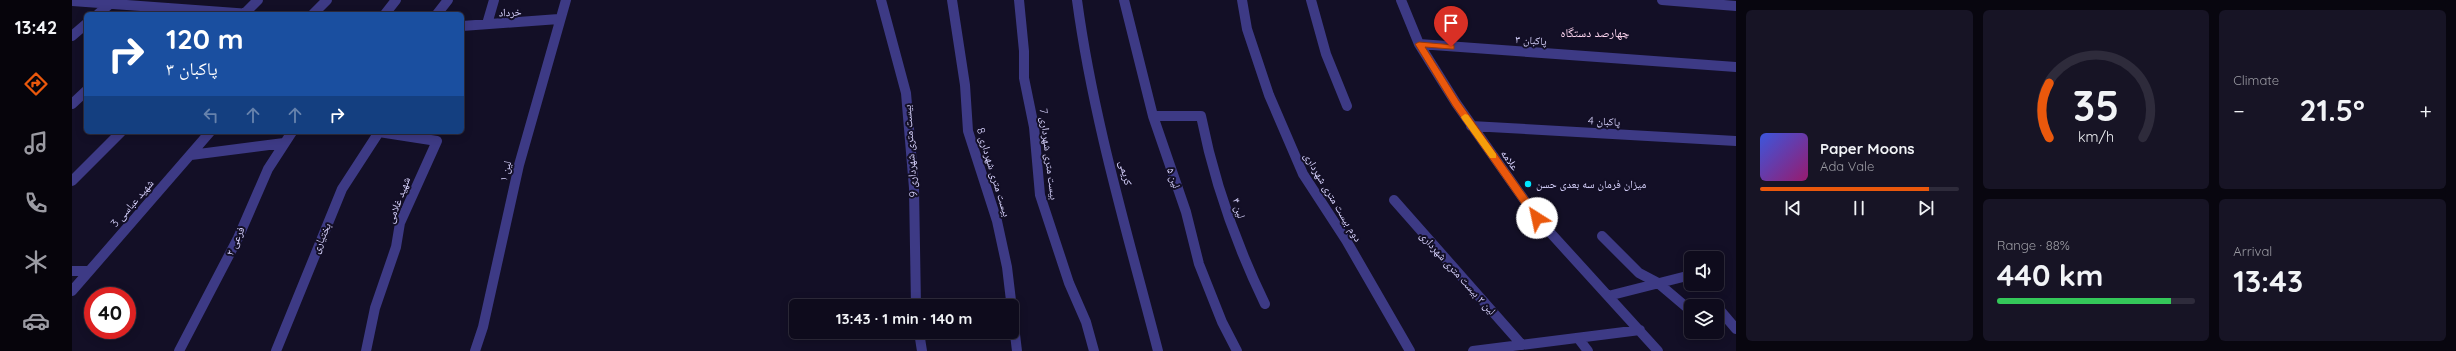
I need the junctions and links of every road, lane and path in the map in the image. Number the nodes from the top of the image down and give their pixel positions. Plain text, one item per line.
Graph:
1 (186, 0) edge
2 (258, 0) edge
3 (327, 0) edge
4 (396, 0) edge
5 (448, 0) edge
6 (494, 0) edge
7 (566, 0) edge
8 (882, 0) edge
9 (952, 0) edge
10 (1019, 0) edge
11 (1077, 0) edge
12 (1124, 0) edge
13 (1242, 0) edge
14 (1311, 0) edge
15 (1401, 0) edge
16 (1662, 0) edge
17 (72, 1) edge
18 (112, 2) edge
19 (1736, 6) edge
20 (173, 11) edge
21 (100, 12) edge
22 (197, 12) edge
23 (246, 12) edge
24 (315, 12) edge
25 (387, 12) edge
26 (439, 12) edge
27 (559, 19) junction
28 (487, 24) junction
29 (84, 26) edge
30 (464, 26) edge
31 (72, 36) edge
32 (1419, 44) junction
33 (1736, 67) edge
34 (84, 93) edge
35 (72, 104) edge
36 (1347, 106) dead end
37 (1153, 116) junction
38 (1471, 126) junction
39 (119, 134) edge
40 (208, 134) edge
41 (290, 134) edge
42 (378, 134) edge
43 (396, 134) edge
44 (1736, 140) edge
45 (284, 142) junction
46 (191, 154) junction
47 (72, 181) edge
48 (1394, 200) dead end
49 (1602, 236) dead end
50 (72, 271) edge
51 (89, 271) junction
52 (1684, 277) edge
53 (1658, 284) junction
54 (72, 291) edge
55 (1608, 296) junction
56 (916, 299) edge
57 (1265, 304) dead end
58 (1684, 304) edge
59 (1724, 315) edge
60 (1736, 329) edge
61 (1640, 330) junction
62 (1578, 338) junction
63 (920, 339) edge
64 (1522, 345) junction
65 (1506, 349) edge
66 (180, 351) edge
67 (276, 351) edge
68 (366, 351) edge
69 (475, 351) edge
70 (922, 351) edge
71 (1017, 351) edge
72 (1094, 351) edge
73 (1158, 351) edge
74 (1237, 351) edge
75 (1410, 351) edge
76 (1473, 351) edge
77 (1588, 351) edge
78 (1658, 351) edge

1 - 20 street
2 - 23 street
3 - 24 street
4 - 25 street
5 - 26 street
6 - 28 street
7 - 27 street, لین ۱
8 - 56 street, بیست متری شهرداری 9
9 - 71 street, بیست متری شهرداری 8
10 - 72 street, بیست متری شهرداری 7
11 - 73 street, کریمی
12 - 37 street, لین ۵
13 - 75 street, دوم بیست متری شهرداری
14 - 36 street
15 - 32 street, علامه
16 - 19 street
17 - 18 street
18 - 20 street
18 - 21 street
20 - 22 street
27 - 28 street, خرداد
27 - 69 street, لین ۱
28 - 30 street, خرداد
29 - 31 street
32 - 33 street, پاکبان ۳
32 - 38 street, علامه
34 - 35 street
37 - 57 street, لین ۴
37 - 74 street, لین ۵
38 - 44 street, پاکبان 4
38 - 55 street, علامه
39 - 47 street
40 - 46 street, شهید عباسی 3
41 - 45 street, ۲ فرعی
42 - 67 street, بختیاری
43 - 68 street, شهید غلامی
45 - 46 street
45 - 66 street, ۲ فرعی
46 - 51 street, شهید عباسی 3
48 - 64 street, لین ۲ بیست متری شهرداری
49 - 53 street
50 - 51 street
51 - 54 street, شهید عباسی 3
52 - 53 street
53 - 55 street
53 - 58 street
55 - 61 street, علامه
59 - 60 street
61 - 62 street
61 - 78 street, علامه
62 - 64 street
62 - 77 street
63 - 70 street
64 - 65 street
65 - 76 street

